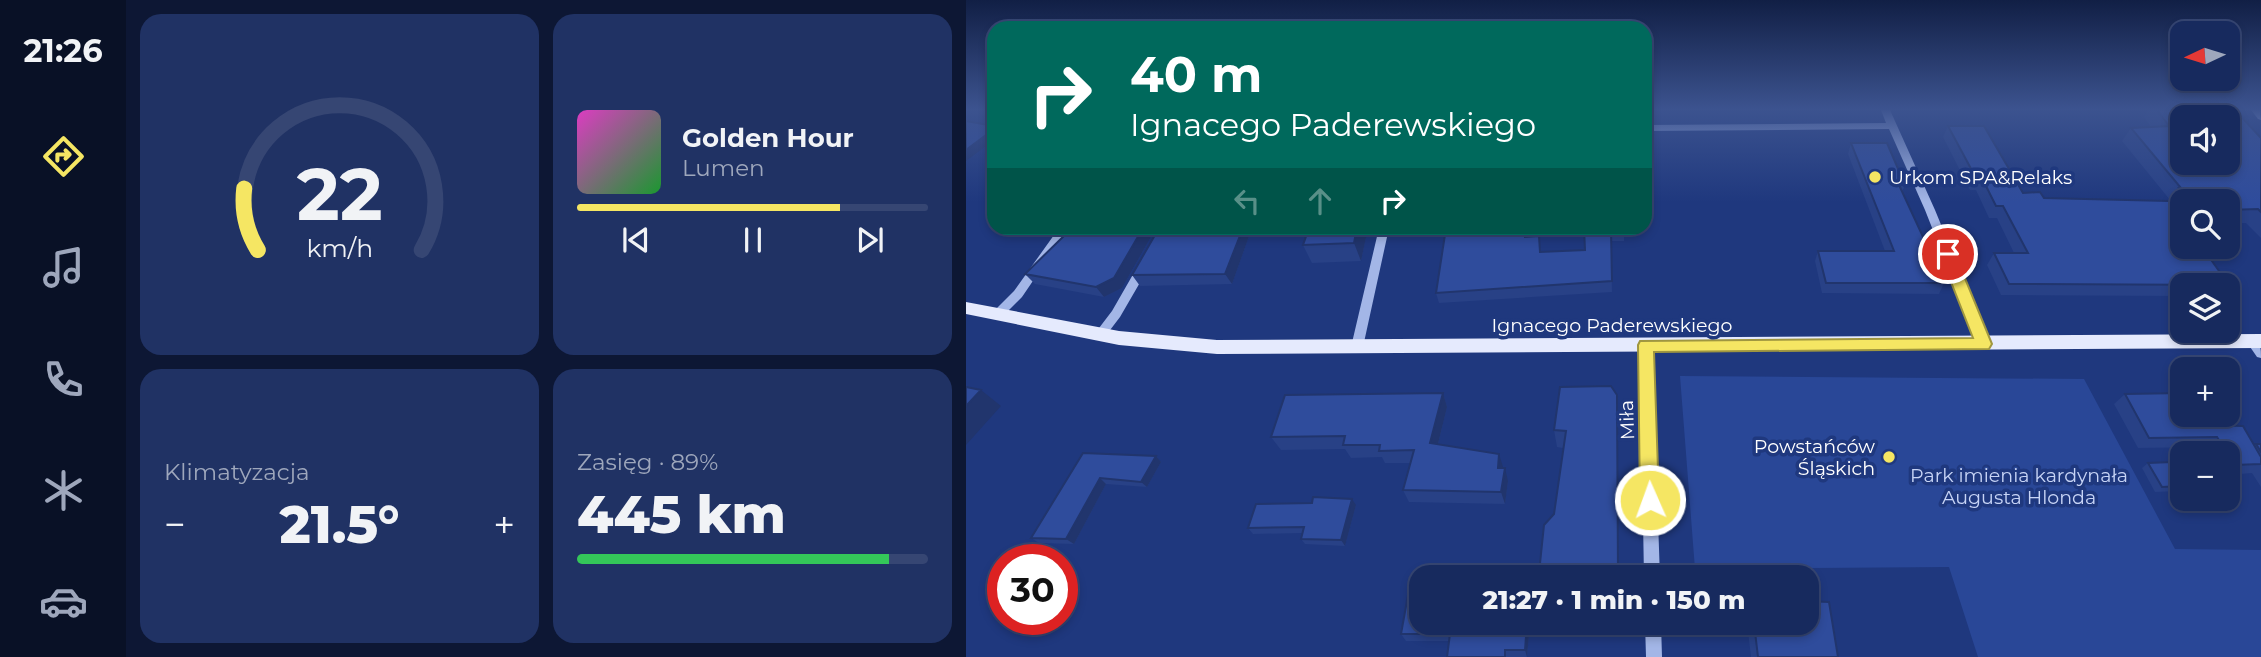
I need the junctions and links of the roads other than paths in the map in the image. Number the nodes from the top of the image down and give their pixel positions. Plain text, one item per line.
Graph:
1 (1899, 141) edge
2 (1059, 235) edge
3 (1382, 235) edge
4 (1147, 260) edge
5 (966, 308) edge
6 (998, 314) junction
7 (1100, 335) junction
8 (1984, 344) junction
9 (1646, 345) junction
10 (2258, 345) edge
11 (1357, 347) junction
12 (1652, 565) edge
13 (1653, 635) edge
14 (1654, 657) edge

1 - 8 street
2 - 6 street
3 - 11 street
4 - 7 street
5 - 6 main road, Ignacego Paderewskiego
6 - 7 main road, Ignacego Paderewskiego
7 - 11 main road, Ignacego Paderewskiego
8 - 9 main road, Ignacego Paderewskiego
8 - 10 main road, Ignacego Paderewskiego
9 - 11 main road, Ignacego Paderewskiego
9 - 12 street, Miła
13 - 14 street

